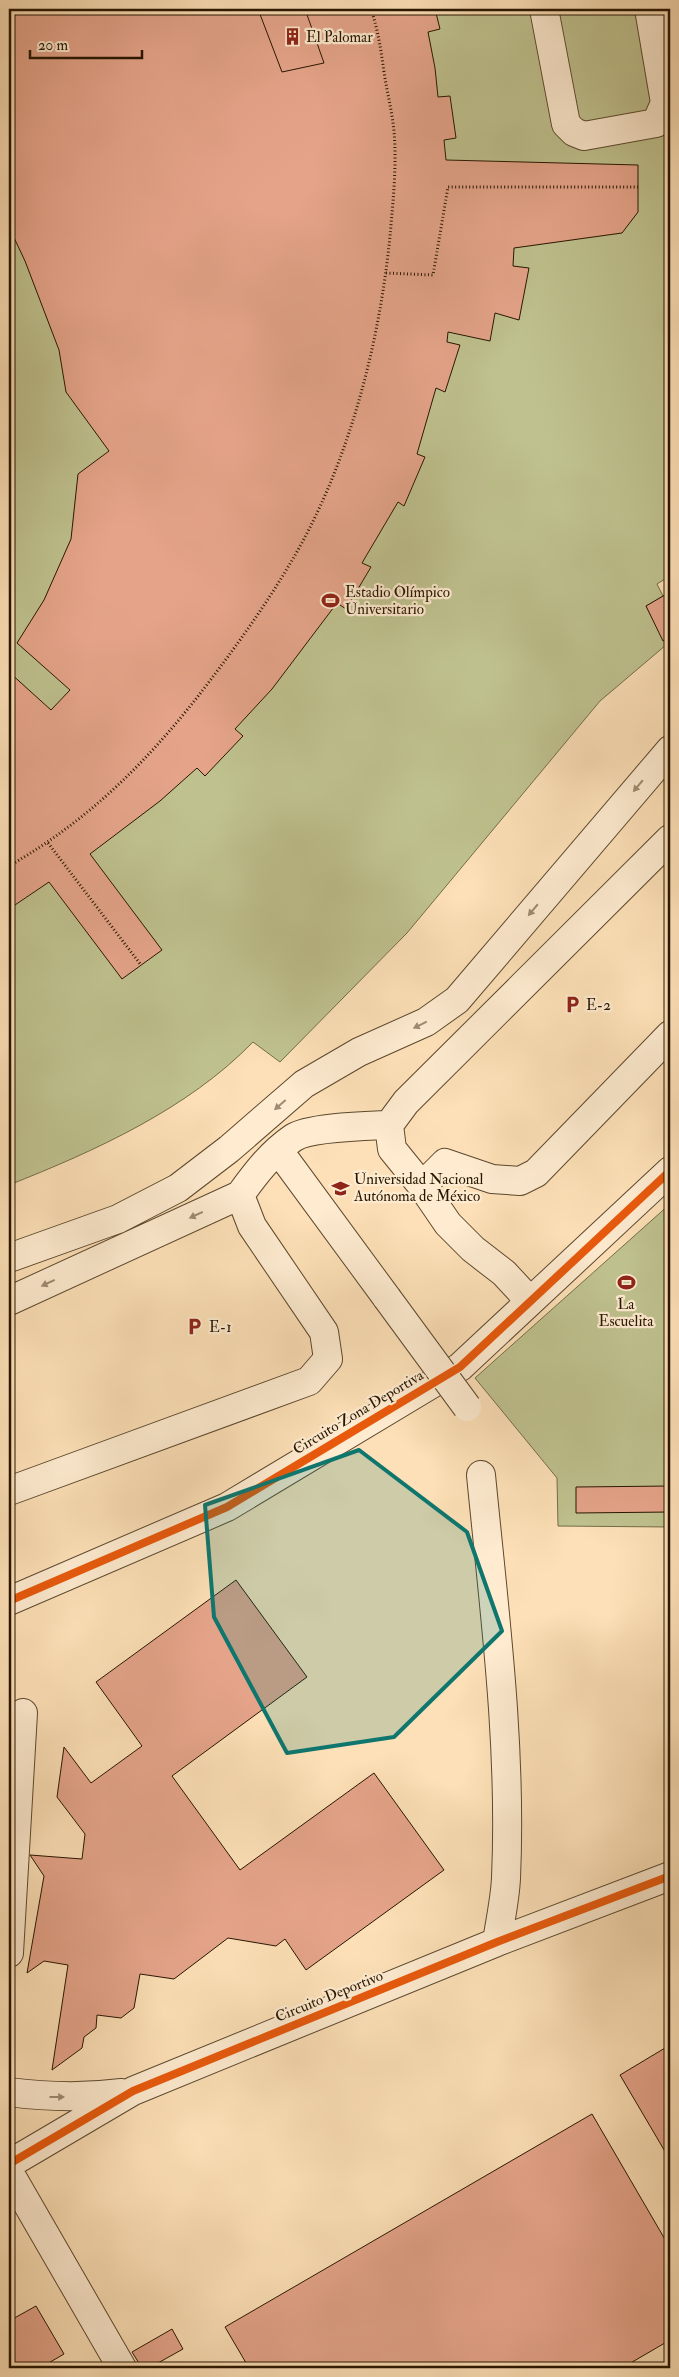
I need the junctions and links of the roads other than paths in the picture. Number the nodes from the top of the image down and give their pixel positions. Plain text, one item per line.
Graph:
1 (544, 9) edge
2 (649, 9) edge
3 (670, 750) edge
4 (670, 839) edge
5 (670, 1035) edge
6 (389, 1125) junction
7 (279, 1151) junction
8 (670, 1171) edge
9 (422, 1186) junction
10 (240, 1195) junction
11 (9, 1258) edge
12 (9, 1300) edge
13 (530, 1301) junction
14 (467, 1407) dead end
15 (481, 1475) dead end
16 (9, 1491) edge
17 (9, 1601) edge
18 (23, 1713) dead end
19 (670, 1876) edge
20 (497, 1942) junction
21 (9, 1953) edge
22 (133, 2091) junction
23 (9, 2092) edge
24 (9, 2164) edge
25 (9, 2172) edge
26 (122, 2368) edge

1 - 2 street
3 -> 11 street
4 - 6 street
5 - 9 street
6 - 7 street
6 - 9 street
7 - 10 street
7 - 14 street, bridge
8 - 13 street, Circuito Zona Deportiva
9 - 13 street
10 -> 12 street
10 - 16 street
13 - 17 street, Circuito Zona Deportiva
15 - 20 street
18 - 21 street
19 - 20 street, Circuito Deportivo
20 - 22 street, Circuito Deportivo
23 -> 22 street
22 - 24 street, Circuito Deportivo
25 - 26 street

